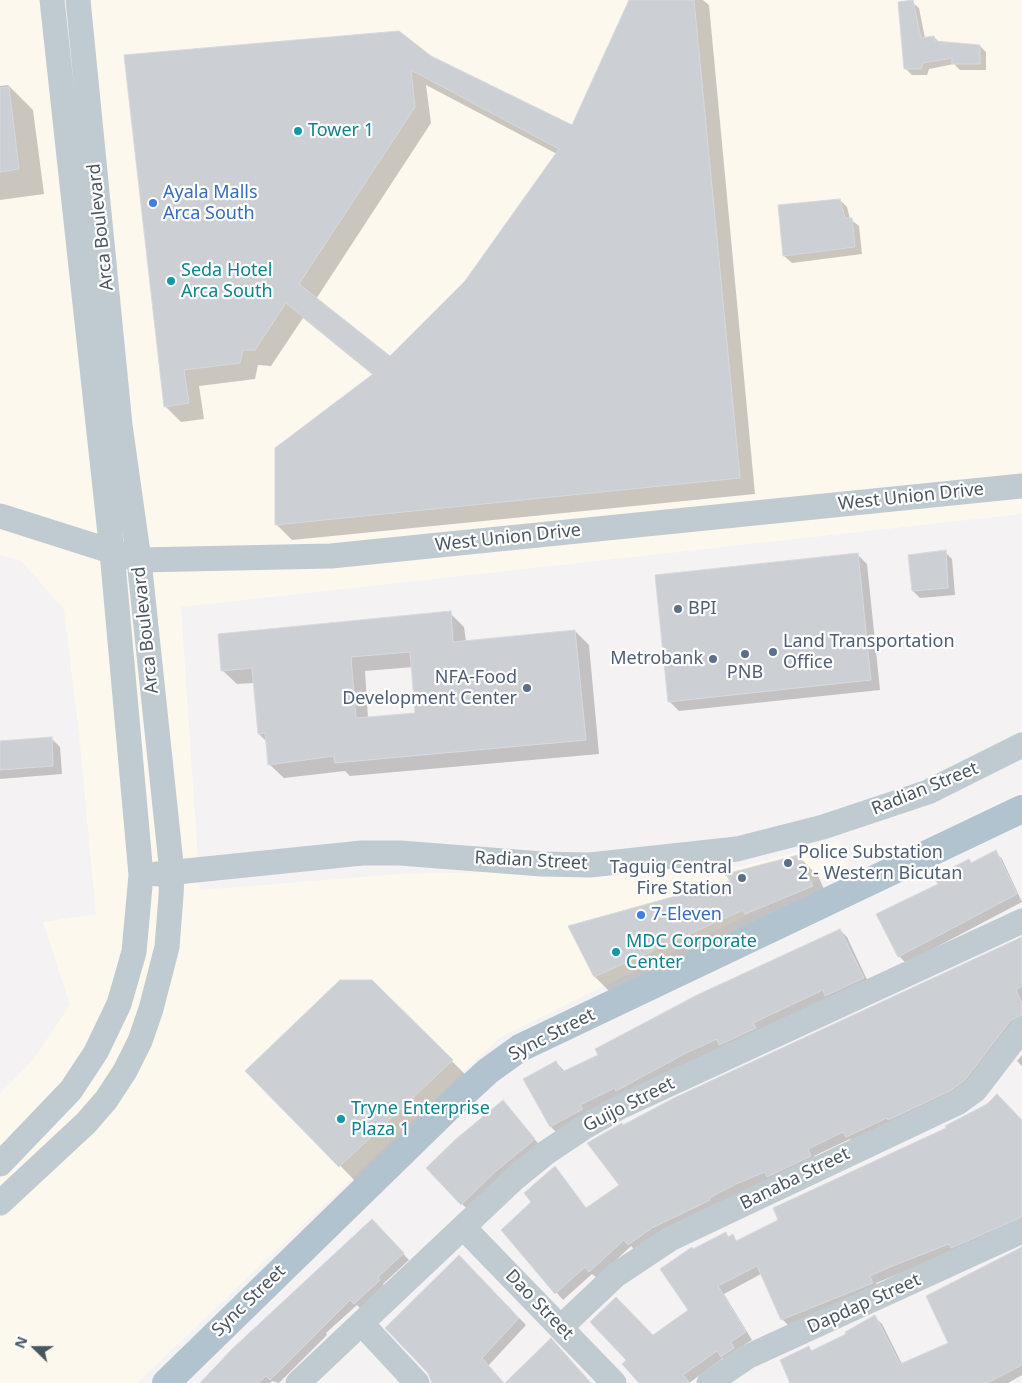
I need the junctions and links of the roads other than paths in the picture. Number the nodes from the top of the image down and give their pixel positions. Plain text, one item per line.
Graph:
1 (52, 0) edge
2 (78, 0) edge
3 (1022, 486) edge
4 (0, 516) edge
5 (112, 552) junction
6 (139, 560) junction
7 (1022, 745) edge
8 (1022, 809) edge
9 (172, 873) junction
10 (141, 875) junction
11 (1022, 921) edge
12 (1022, 1029) edge
13 (0, 1164) edge
14 (0, 1204) edge
15 (463, 1227) junction
16 (1022, 1231) edge
17 (362, 1324) junction
18 (561, 1327) junction
19 (166, 1383) edge
20 (298, 1383) edge
21 (417, 1383) edge
22 (614, 1383) edge
23 (709, 1383) edge

1 - 5 street, Arca Boulevard
2 - 6 street, Arca Boulevard
3 - 6 street, West Union Drive
4 - 5 street, West Union Drive
5 - 6 street, West Union Drive
5 - 10 street, Arca Boulevard
6 - 9 street, Arca Boulevard
7 - 9 street, Radian Street
8 - 19 main road, Sync Street
9 - 10 street, Radian Street
9 - 14 street, Arca Boulevard
10 - 13 street, Arca Boulevard
11 - 15 street, Guijo Street
12 - 18 street, Banaba Street
15 - 17 street, Guijo Street
15 - 18 street, Dao Street
16 - 23 street, Dapdap Street
17 - 20 street, Guijo Street
17 - 21 street
18 - 22 street, Dao Street

